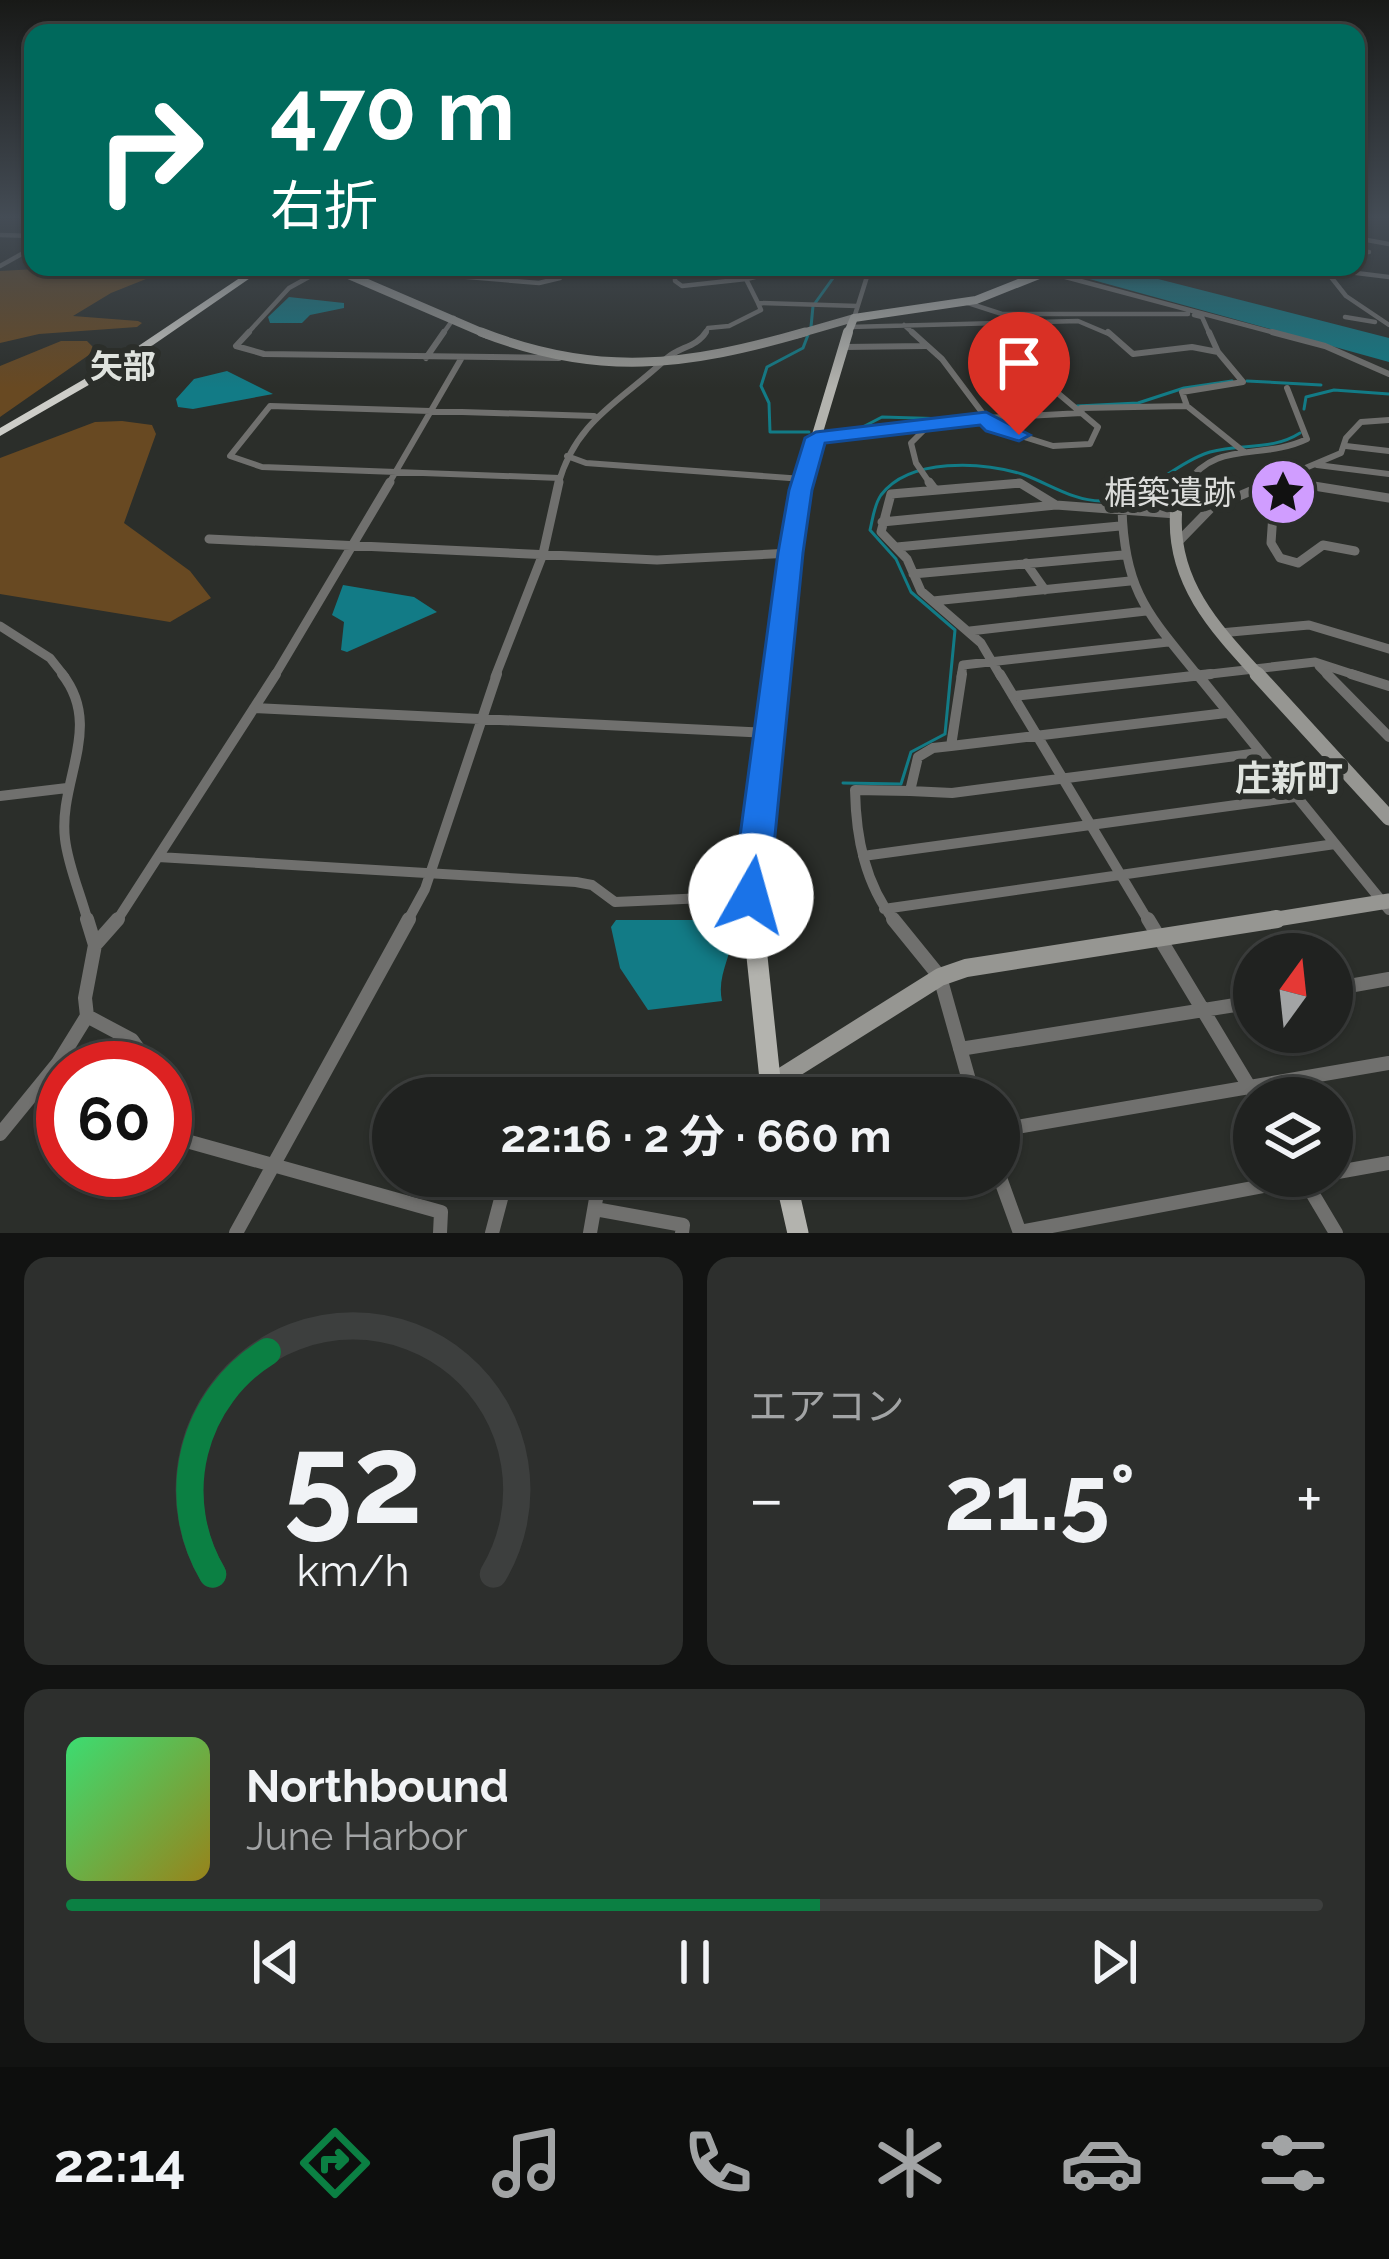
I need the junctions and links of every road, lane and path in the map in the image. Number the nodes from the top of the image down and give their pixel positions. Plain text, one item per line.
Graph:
1 (236, 276) edge
2 (248, 276) edge
3 (315, 276) edge
4 (352, 276) edge
5 (455, 276) edge
6 (675, 276) edge
7 (753, 276) edge
8 (867, 276) edge
9 (1035, 276) edge
10 (1071, 276) edge
11 (1330, 276) edge
12 (560, 278) dead end
13 (746, 279) junction
14 (965, 302) junction
15 (758, 303) junction
16 (1161, 303) junction
17 (1058, 316) junction
18 (1197, 316) junction
19 (853, 317) junction
20 (1345, 317) dead end
21 (454, 318) junction
22 (1012, 324) junction
23 (1242, 324) junction
24 (904, 326) junction
25 (1389, 326) edge
26 (926, 346) junction
27 (844, 347) junction
28 (1218, 352) junction
29 (426, 358) junction
30 (559, 358) junction
31 (461, 359) junction
32 (117, 360) junction
33 (664, 364) junction
34 (1389, 374) edge
35 (1287, 388) dead end
36 (1186, 406) junction
37 (1079, 408) junction
38 (431, 411) junction
39 (595, 416) junction
40 (985, 417) junction
41 (1389, 420) edge
42 (929, 425) junction
43 (0, 429) edge
44 (816, 438) junction
45 (1346, 446) junction
46 (1238, 448) junction
47 (1389, 452) edge
48 (567, 456) junction
49 (1312, 464) junction
50 (395, 472) junction
51 (1389, 473) edge
52 (1282, 476) junction
53 (560, 478) junction
54 (803, 479) junction
55 (1293, 486) junction
56 (935, 490) junction
57 (1389, 498) edge
58 (1056, 505) junction
59 (1122, 508) junction
60 (989, 511) junction
61 (1175, 514) junction
62 (882, 522) junction
63 (1120, 526) junction
64 (1007, 537) junction
65 (209, 539) dead end
66 (897, 547) junction
67 (1174, 547) junction
68 (354, 548) junction
69 (1355, 551) dead end
70 (790, 553) junction
71 (543, 554) junction
72 (1123, 554) junction
73 (1026, 563) junction
74 (913, 574) junction
75 (1130, 581) junction
76 (1045, 590) junction
77 (932, 601) junction
78 (1146, 611) junction
79 (0, 626) edge
80 (970, 631) junction
81 (1220, 633) junction
82 (1168, 642) junction
83 (1389, 649) edge
84 (992, 660) junction
85 (1315, 662) junction
86 (1255, 669) junction
87 (1197, 676) junction
88 (1389, 686) edge
89 (1013, 696) junction
90 (254, 707) junction
91 (1226, 712) junction
92 (479, 719) junction
93 (1372, 720) junction
94 (1389, 726) edge
95 (770, 734) junction
96 (1037, 736) junction
97 (1389, 737) edge
98 (951, 746) junction
99 (1259, 753) junction
100 (1063, 779) junction
101 (68, 788) junction
102 (910, 790) junction
103 (0, 796) edge
104 (1295, 796) junction
105 (1389, 818) edge
106 (1090, 825) junction
107 (1334, 844) junction
108 (863, 856) junction
109 (158, 857) junction
110 (429, 875) junction
111 (1120, 875) junction
112 (751, 896) junction
113 (1387, 904) edge
114 (884, 909) junction
115 (1157, 937) junction
116 (95, 945) junction
117 (940, 976) junction
118 (1389, 979) edge
119 (1353, 985) edge
120 (1233, 1006) edge
121 (1204, 1011) junction
122 (87, 1016) junction
123 (133, 1041) edge
124 (960, 1048) junction
125 (1389, 1063) edge
126 (770, 1077) edge
127 (792, 1077) edge
128 (968, 1077) edge
129 (1243, 1077) edge
130 (1326, 1077) edge
131 (1233, 1096) edge
132 (1020, 1127) edge
133 (0, 1134) edge
134 (192, 1143) edge
135 (1389, 1162) edge
136 (273, 1166) junction
137 (1353, 1169) edge
138 (1233, 1191) edge
139 (501, 1197) edge
140 (597, 1197) edge
141 (790, 1197) edge
142 (1007, 1197) edge
143 (1317, 1197) edge
144 (595, 1209) junction
145 (236, 1233) edge
146 (440, 1233) edge
147 (492, 1233) edge
148 (590, 1233) edge
149 (682, 1233) edge
150 (798, 1233) edge
151 (1020, 1233) edge
152 (1336, 1233) edge

1 - 32 highway
2 - 32 highway
3 - 29 street
4 - 21 street
5 - 12 street
6 - 13 street
7 - 13 street
8 - 19 street
9 - 14 main road
10 - 16 street
11 - 25 street
13 - 15 street
14 - 17 street
14 - 19 main road
15 - 19 street
15 - 33 street
16 - 18 street
16 - 23 street
17 - 18 street
17 - 22 street
17 - 28 street
18 - 23 street
18 - 28 street
19 - 24 street
19 - 27 main road
19 - 33 street
20 - 25 street
21 - 29 street
21 - 30 street
22 - 24 street
22 - 37 street
23 - 34 street
24 - 26 street
26 - 27 street
26 - 40 street
27 - 44 main road
28 - 36 street
29 - 31 street
30 - 31 street
30 - 33 street
31 - 38 street
32 - 43 highway
33 - 39 street
35 - 46 street
36 - 37 street
36 - 46 street
37 - 40 street
37 - 40 street
38 - 39 street
38 - 50 street
38 - 50 street
39 - 48 street
40 - 42 street
41 - 45 street
42 - 44 street
42 - 56 street
44 - 54 main road
45 - 47 street
45 - 49 street
46 - 61 street
48 - 53 street
48 - 54 street
49 - 51 street
49 - 52 street
50 - 53 street
50 - 68 street
52 - 55 street
52 - 67 street
53 - 71 street
54 - 70 main road
55 - 57 street
55 - 69 street
56 - 58 street
56 - 62 street
58 - 59 street
58 - 60 street
59 - 61 street
59 - 63 street
60 - 62 street
60 - 64 street
61 - 67 street
62 - 66 street
63 - 64 street
63 - 72 street
64 - 66 street
65 - 68 street
66 - 74 street
67 - 81 street
68 - 71 street
68 - 90 street
70 - 71 street
70 - 95 main road
71 - 92 street
72 - 73 street
72 - 75 street
73 - 74 street
73 - 76 street
74 - 77 street
75 - 76 street
75 - 78 street
76 - 77 street
77 - 80 street
78 - 80 street
78 - 82 street
79 - 101 street
80 - 84 street
81 - 83 street
81 - 86 street
82 - 84 street
82 - 87 street
84 - 89 street
84 - 98 street
85 - 86 street
85 - 88 street
85 - 93 street
86 - 87 street
86 - 105 street
87 - 89 street
87 - 91 street
89 - 96 street
90 - 92 street
90 - 109 street
91 - 96 street
91 - 99 street
92 - 95 street
92 - 110 street
93 - 94 street
93 - 97 street
95 - 112 main road
96 - 98 street
96 - 100 street
98 - 102 street
99 - 100 street
99 - 104 street
100 - 102 street
100 - 106 street
101 - 103 street
101 - 116 street
102 - 108 street
104 - 106 street
104 - 107 street
106 - 108 street
106 - 111 street
107 - 111 street
107 - 113 street
108 - 114 street
109 - 110 street
109 - 116 street
110 - 112 street
110 - 136 street
111 - 114 street
111 - 115 street
112 - 126 main road
113 - 115 street
114 - 117 street
115 - 117 street
115 - 121 street
116 - 122 street
117 - 124 street
117 - 127 street
118 - 119 street
120 - 121 street
121 - 124 street
121 - 129 street
122 - 123 street
122 - 133 street
124 - 128 street
125 - 130 street
131 - 132 street
134 - 136 street
135 - 137 street
136 - 145 street
136 - 146 street
138 - 151 street
139 - 147 street
140 - 144 street
141 - 150 main road
142 - 151 street
143 - 152 street
144 - 148 street
144 - 149 street

